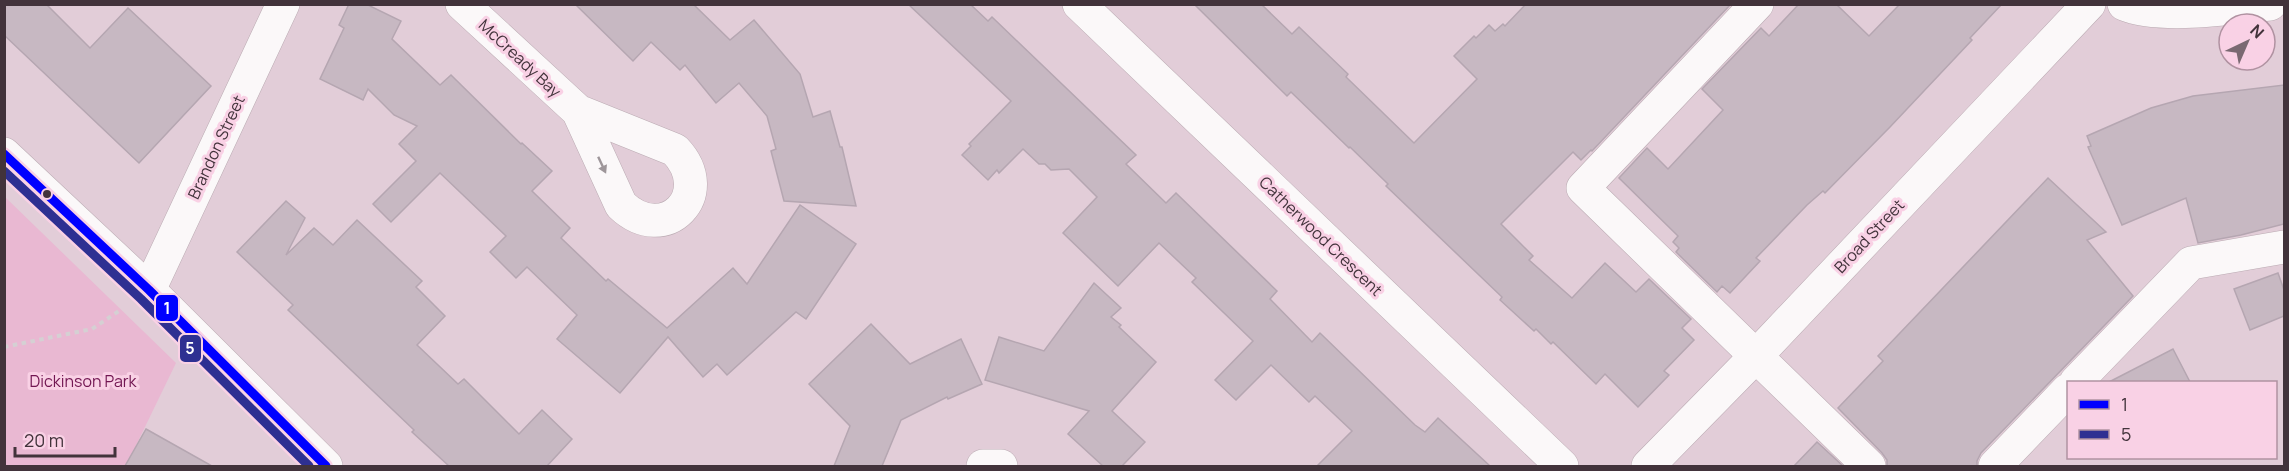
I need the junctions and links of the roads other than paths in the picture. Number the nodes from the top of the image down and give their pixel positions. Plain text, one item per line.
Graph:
1 (283, 4) edge
2 (462, 4) edge
3 (1079, 4) edge
4 (1757, 4) edge
5 (2089, 4) edge
6 (2124, 4) edge
7 (2270, 4) edge
8 (578, 111) dead end
9 (4, 153) edge
10 (2284, 247) edge
11 (149, 290) junction
12 (1755, 357) junction
13 (2077, 381) edge
14 (2067, 391) edge
15 (326, 466) edge
16 (982, 466) edge
17 (1001, 466) edge
18 (1562, 466) edge
19 (1648, 466) edge
20 (1869, 466) edge
21 (1995, 466) edge

1 - 11 street, Brandon Street
2 - 8 street, McCready Bay
3 - 18 street, Catherwood Crescent
4 - 12 street
5 - 12 street, Broad Street
6 - 7 street
9 - 11 street
10 - 13 street
11 - 15 street
12 - 19 street, Broad Street
12 - 20 street
14 - 21 street
16 - 17 street

